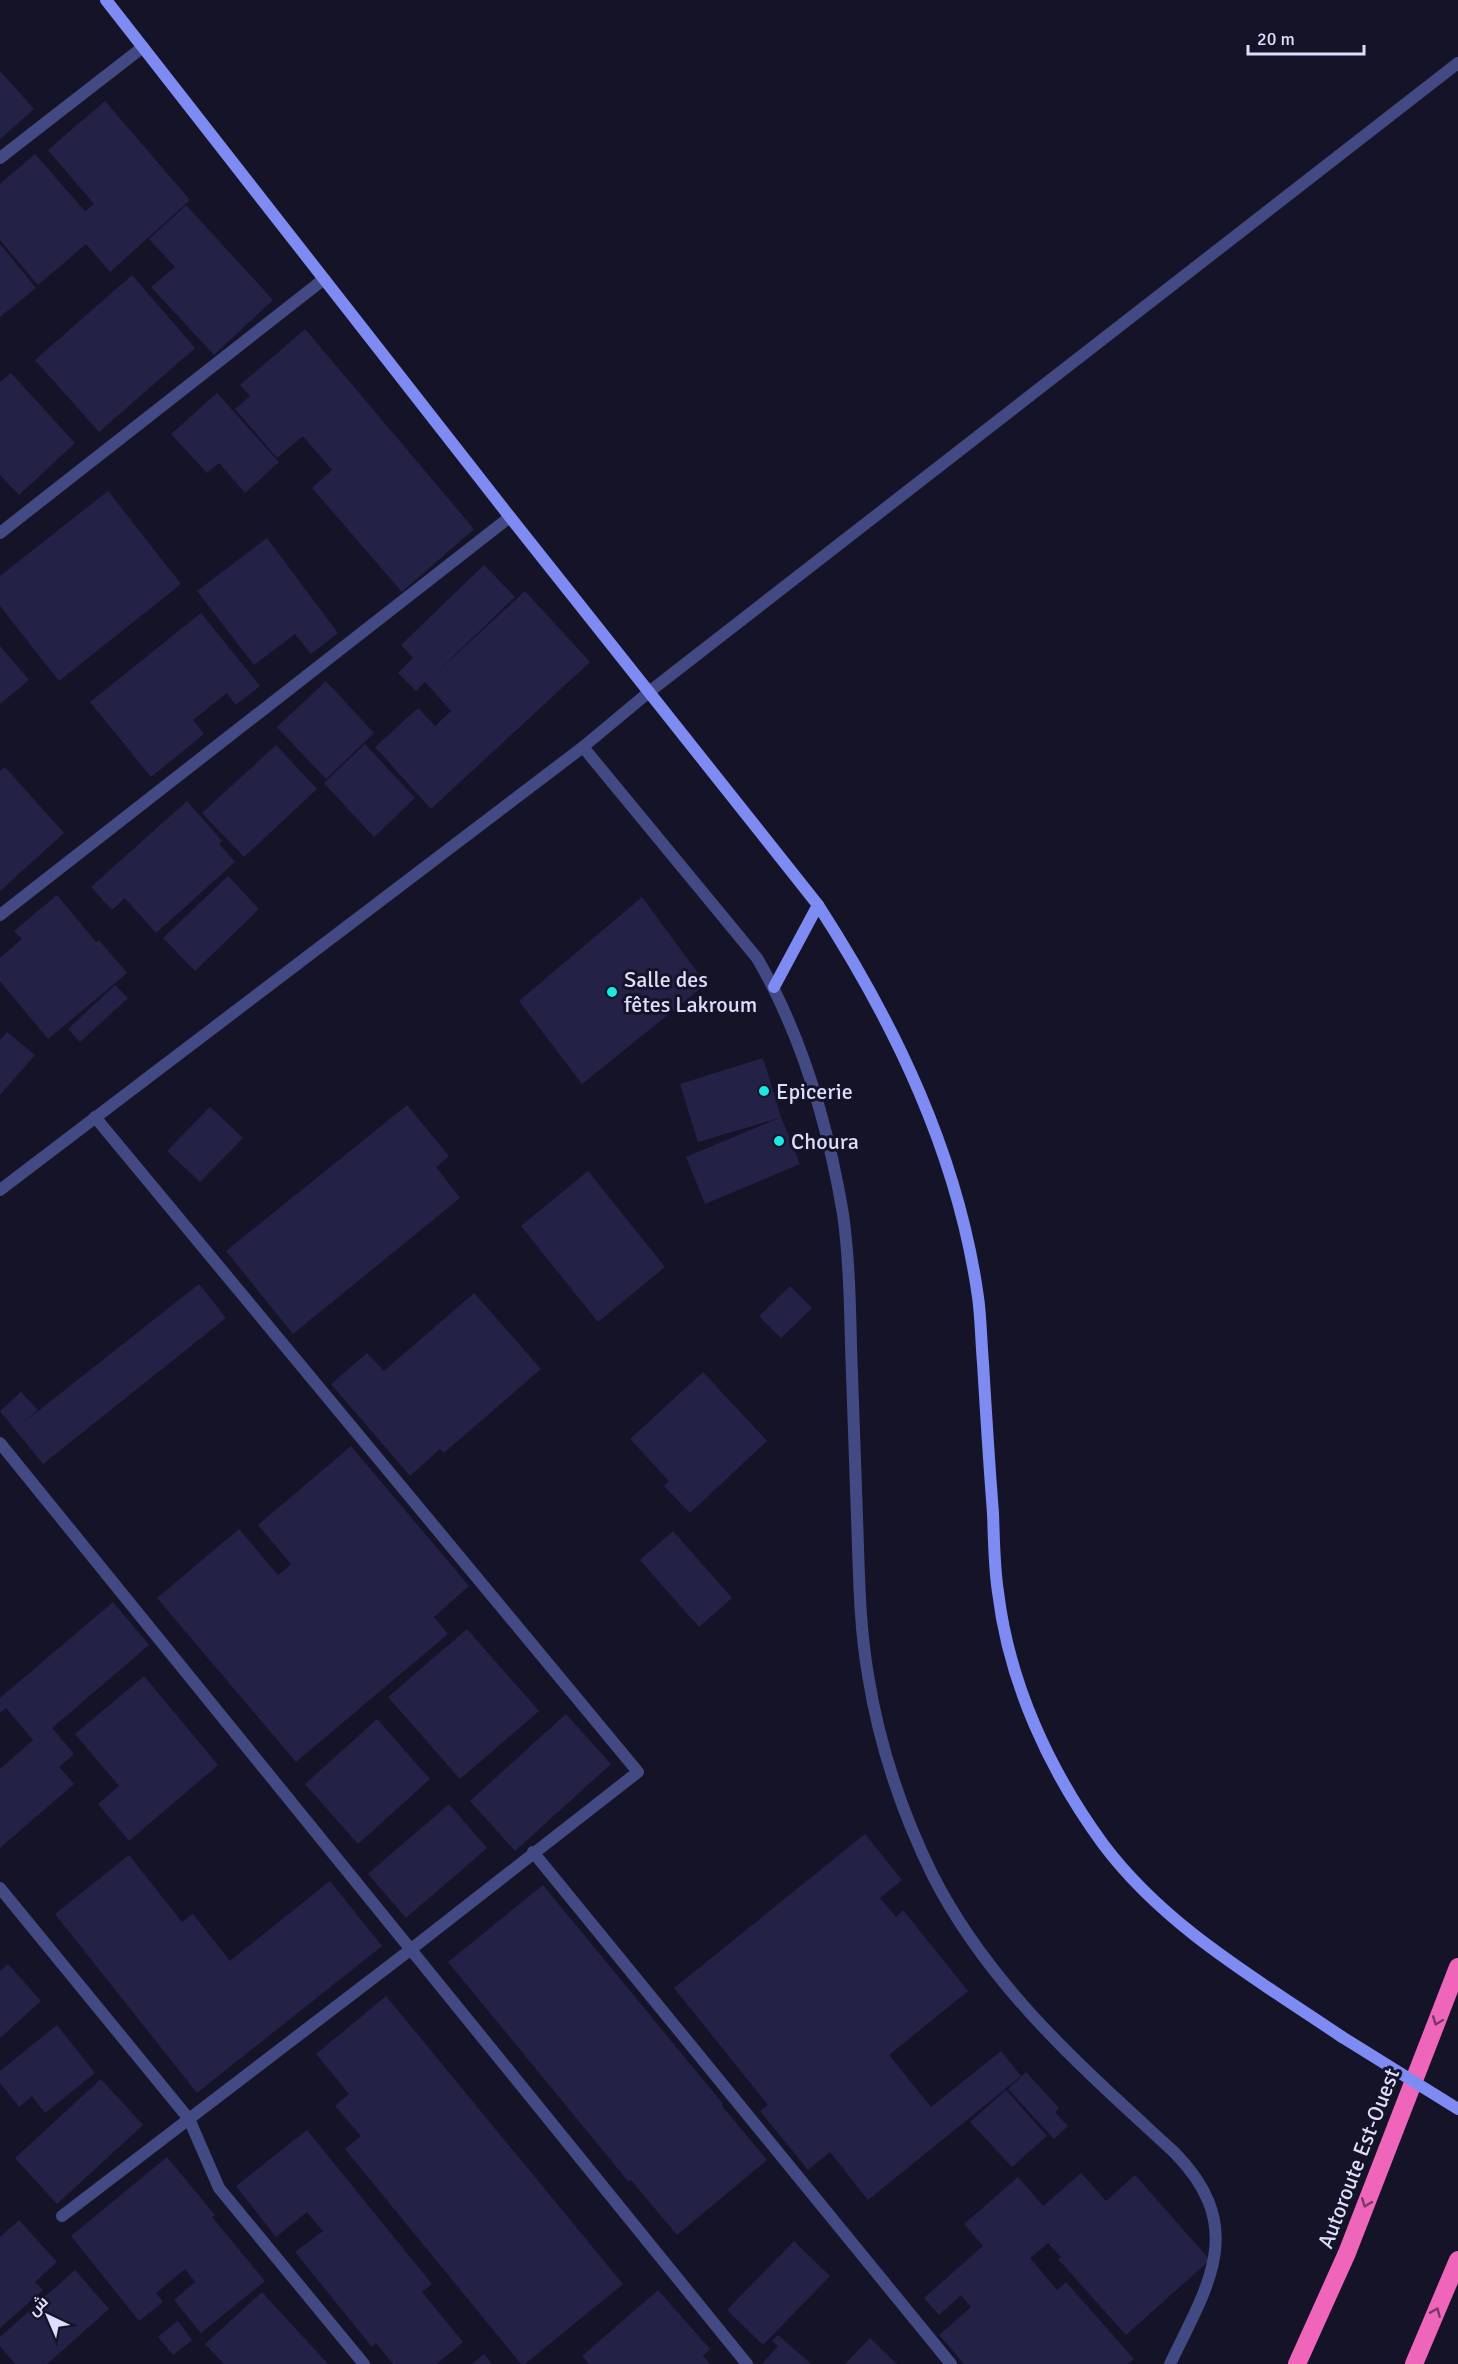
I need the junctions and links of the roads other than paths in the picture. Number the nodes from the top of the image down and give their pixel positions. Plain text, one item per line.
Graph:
1 (106, 0) edge
2 (143, 47) junction
3 (1458, 63) edge
4 (0, 158) edge
5 (324, 279) junction
6 (510, 517) junction
7 (0, 533) edge
8 (649, 692) junction
9 (583, 747) junction
10 (818, 905) junction
11 (0, 915) edge
12 (774, 987) junction
13 (95, 1117) junction
14 (0, 1190) edge
15 (0, 1443) edge
16 (533, 1852) junction
17 (0, 1888) edge
18 (410, 1950) junction
19 (1458, 1967) edge
20 (1458, 2109) edge
21 (189, 2119) junction
22 (62, 2216) dead end
23 (1458, 2260) edge
24 (364, 2364) edge
25 (747, 2364) edge
26 (951, 2364) edge
27 (1170, 2364) edge
28 (1297, 2364) edge
29 (1414, 2364) edge

1 - 2 main road
2 - 4 street
2 - 5 main road
3 - 8 street
5 - 6 main road
5 - 7 street
6 - 8 main road
6 - 11 street
8 - 9 street
8 - 10 main road
9 - 12 street
9 - 13 street
10 - 12 main road
10 - 20 main road, bridge
12 - 27 street
13 - 14 street
13 - 16 street
15 - 18 street
16 - 18 street
16 - 26 street
17 - 21 street
18 - 21 street
18 - 25 street
19 -> 28 highway, Autoroute Est-Ouest
21 - 22 street
21 - 24 street
29 -> 23 highway

